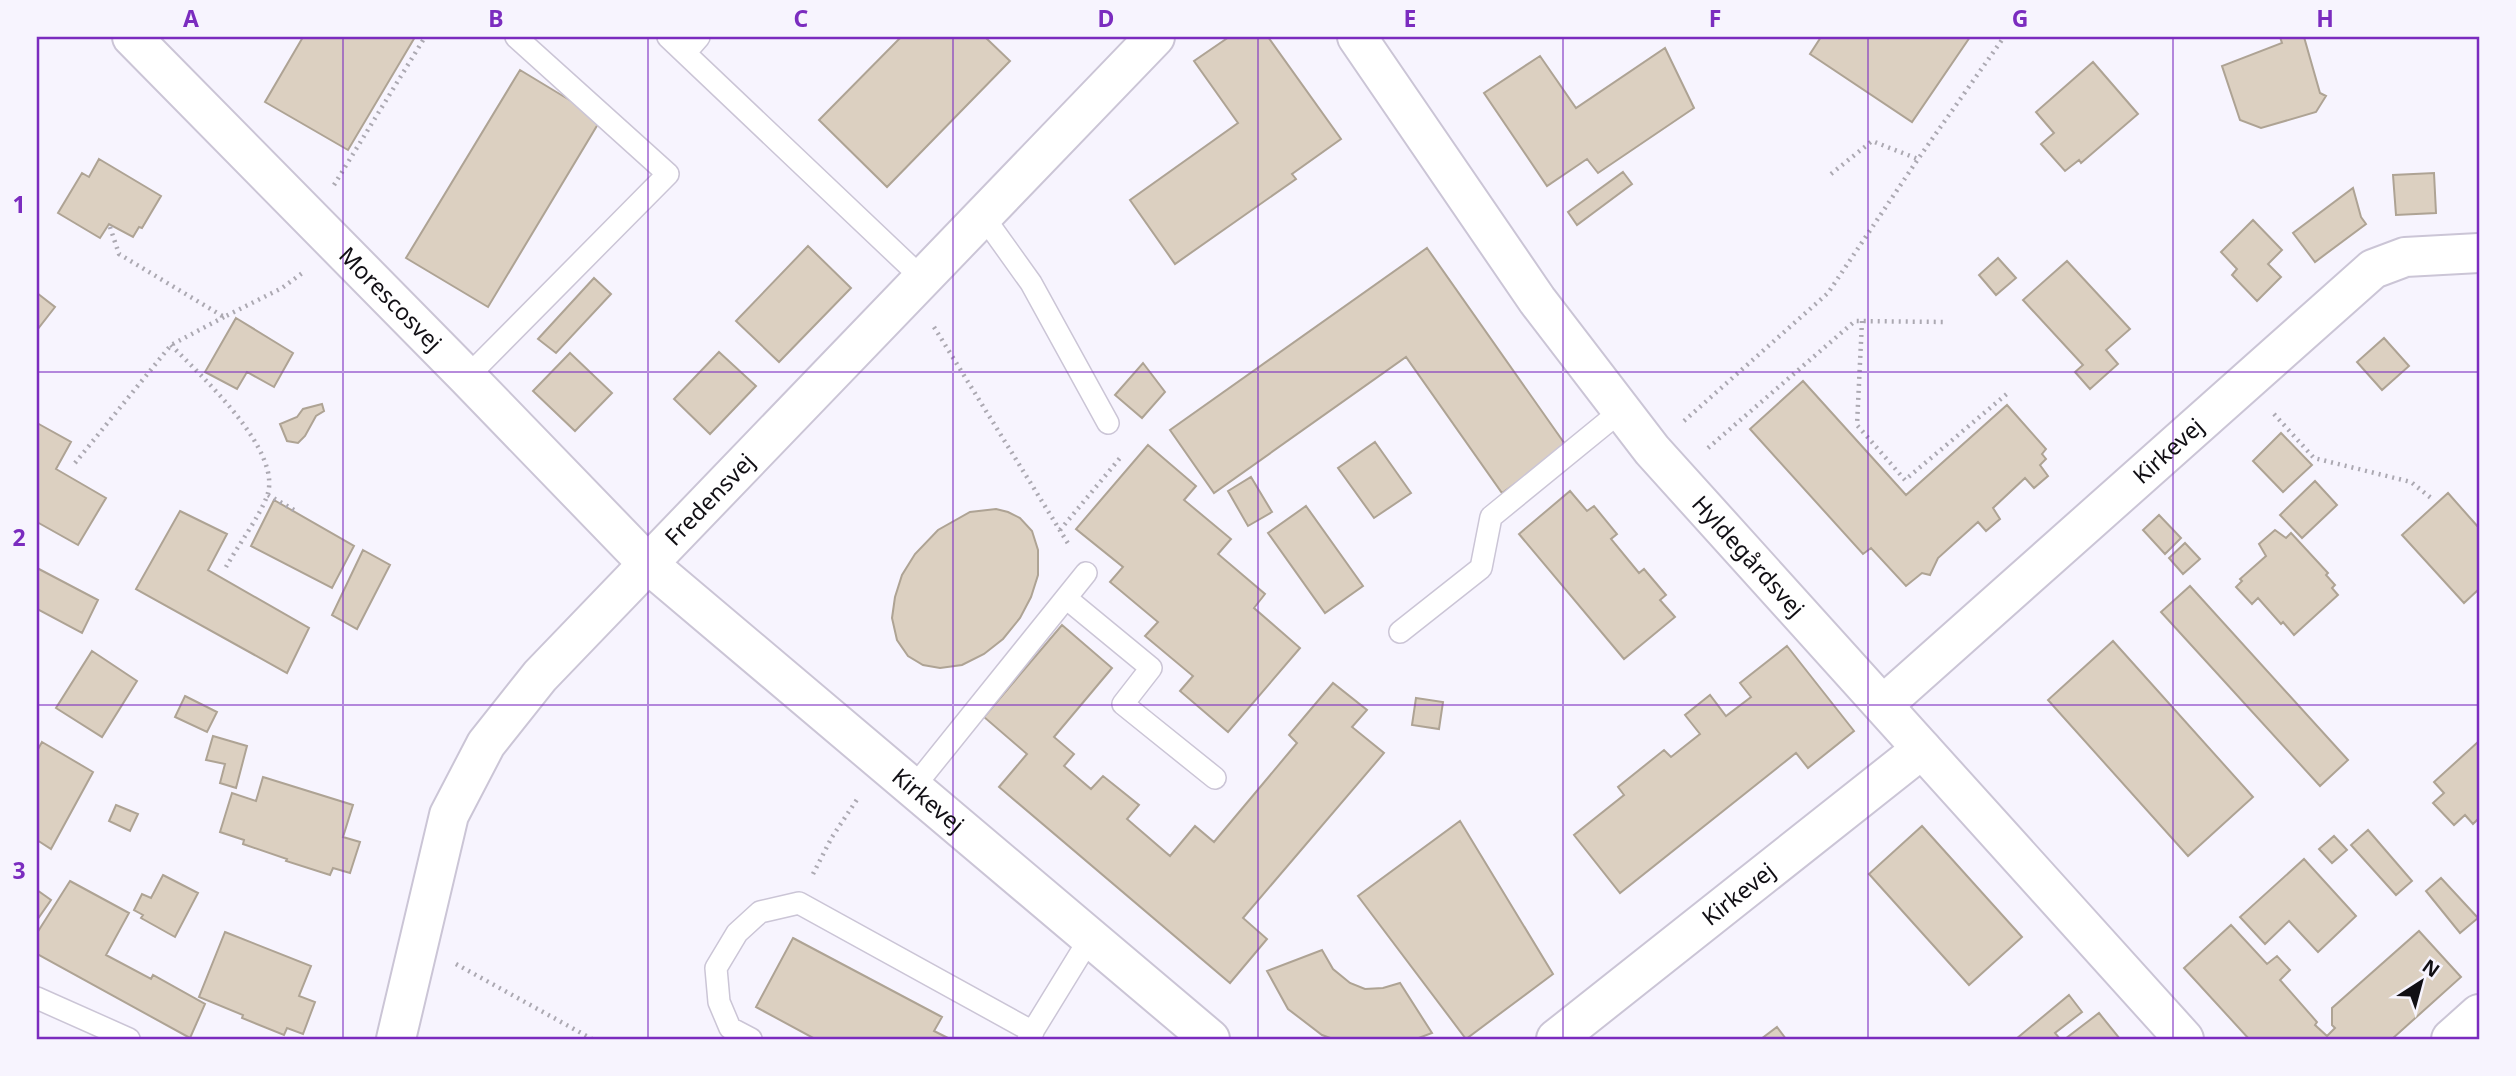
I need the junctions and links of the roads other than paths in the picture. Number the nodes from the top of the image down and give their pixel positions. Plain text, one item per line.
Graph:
1 (132, 37) edge
2 (516, 37) edge
3 (668, 37) edge
4 (699, 37) edge
5 (1155, 37) edge
6 (1357, 37) edge
7 (685, 53) junction
8 (983, 216) junction
9 (2479, 253) edge
10 (914, 289) junction
11 (467, 377) junction
12 (1622, 410) junction
13 (1108, 423) road end
14 (647, 563) junction
15 (1086, 573) road end
16 (1066, 598) junction
17 (1400, 632) dead end
18 (1883, 705) junction
19 (1922, 749) junction
20 (1215, 778) dead end
21 (914, 789) junction
22 (1090, 937) junction
23 (37, 998) edge
24 (2479, 1014) edge
25 (1030, 1036) edge
26 (129, 1039) edge
27 (396, 1039) edge
28 (751, 1039) edge
29 (1210, 1039) edge
30 (1556, 1039) edge
31 (2184, 1039) edge
32 (2451, 1039) edge

1 - 11 street, Morescosvej
2 - 11 lane
3 - 7 lane
4 - 7 lane
5 - 8 street, Fredensvej
6 - 12 street, Hyldegårdsvej
7 - 10 lane
8 - 10 street, Fredensvej
8 - 13 lane
9 - 18 street, Kirkevej
10 - 14 street, Fredensvej
11 - 14 street, Morescosvej
12 - 17 lane
12 - 18 street, Hyldegårdsvej
14 - 21 street, Kirkevej
14 - 27 street, Fredensvej
15 - 16 lane
16 - 20 lane
16 - 21 lane
18 - 19 street, Hyldegårdsvej
19 - 30 street, Kirkevej
19 - 31 street, Hyldegårdsvej
21 - 22 street, Kirkevej
22 - 25 lane
22 - 29 street, Kirkevej
23 - 26 lane
24 - 32 street
25 - 28 lane

